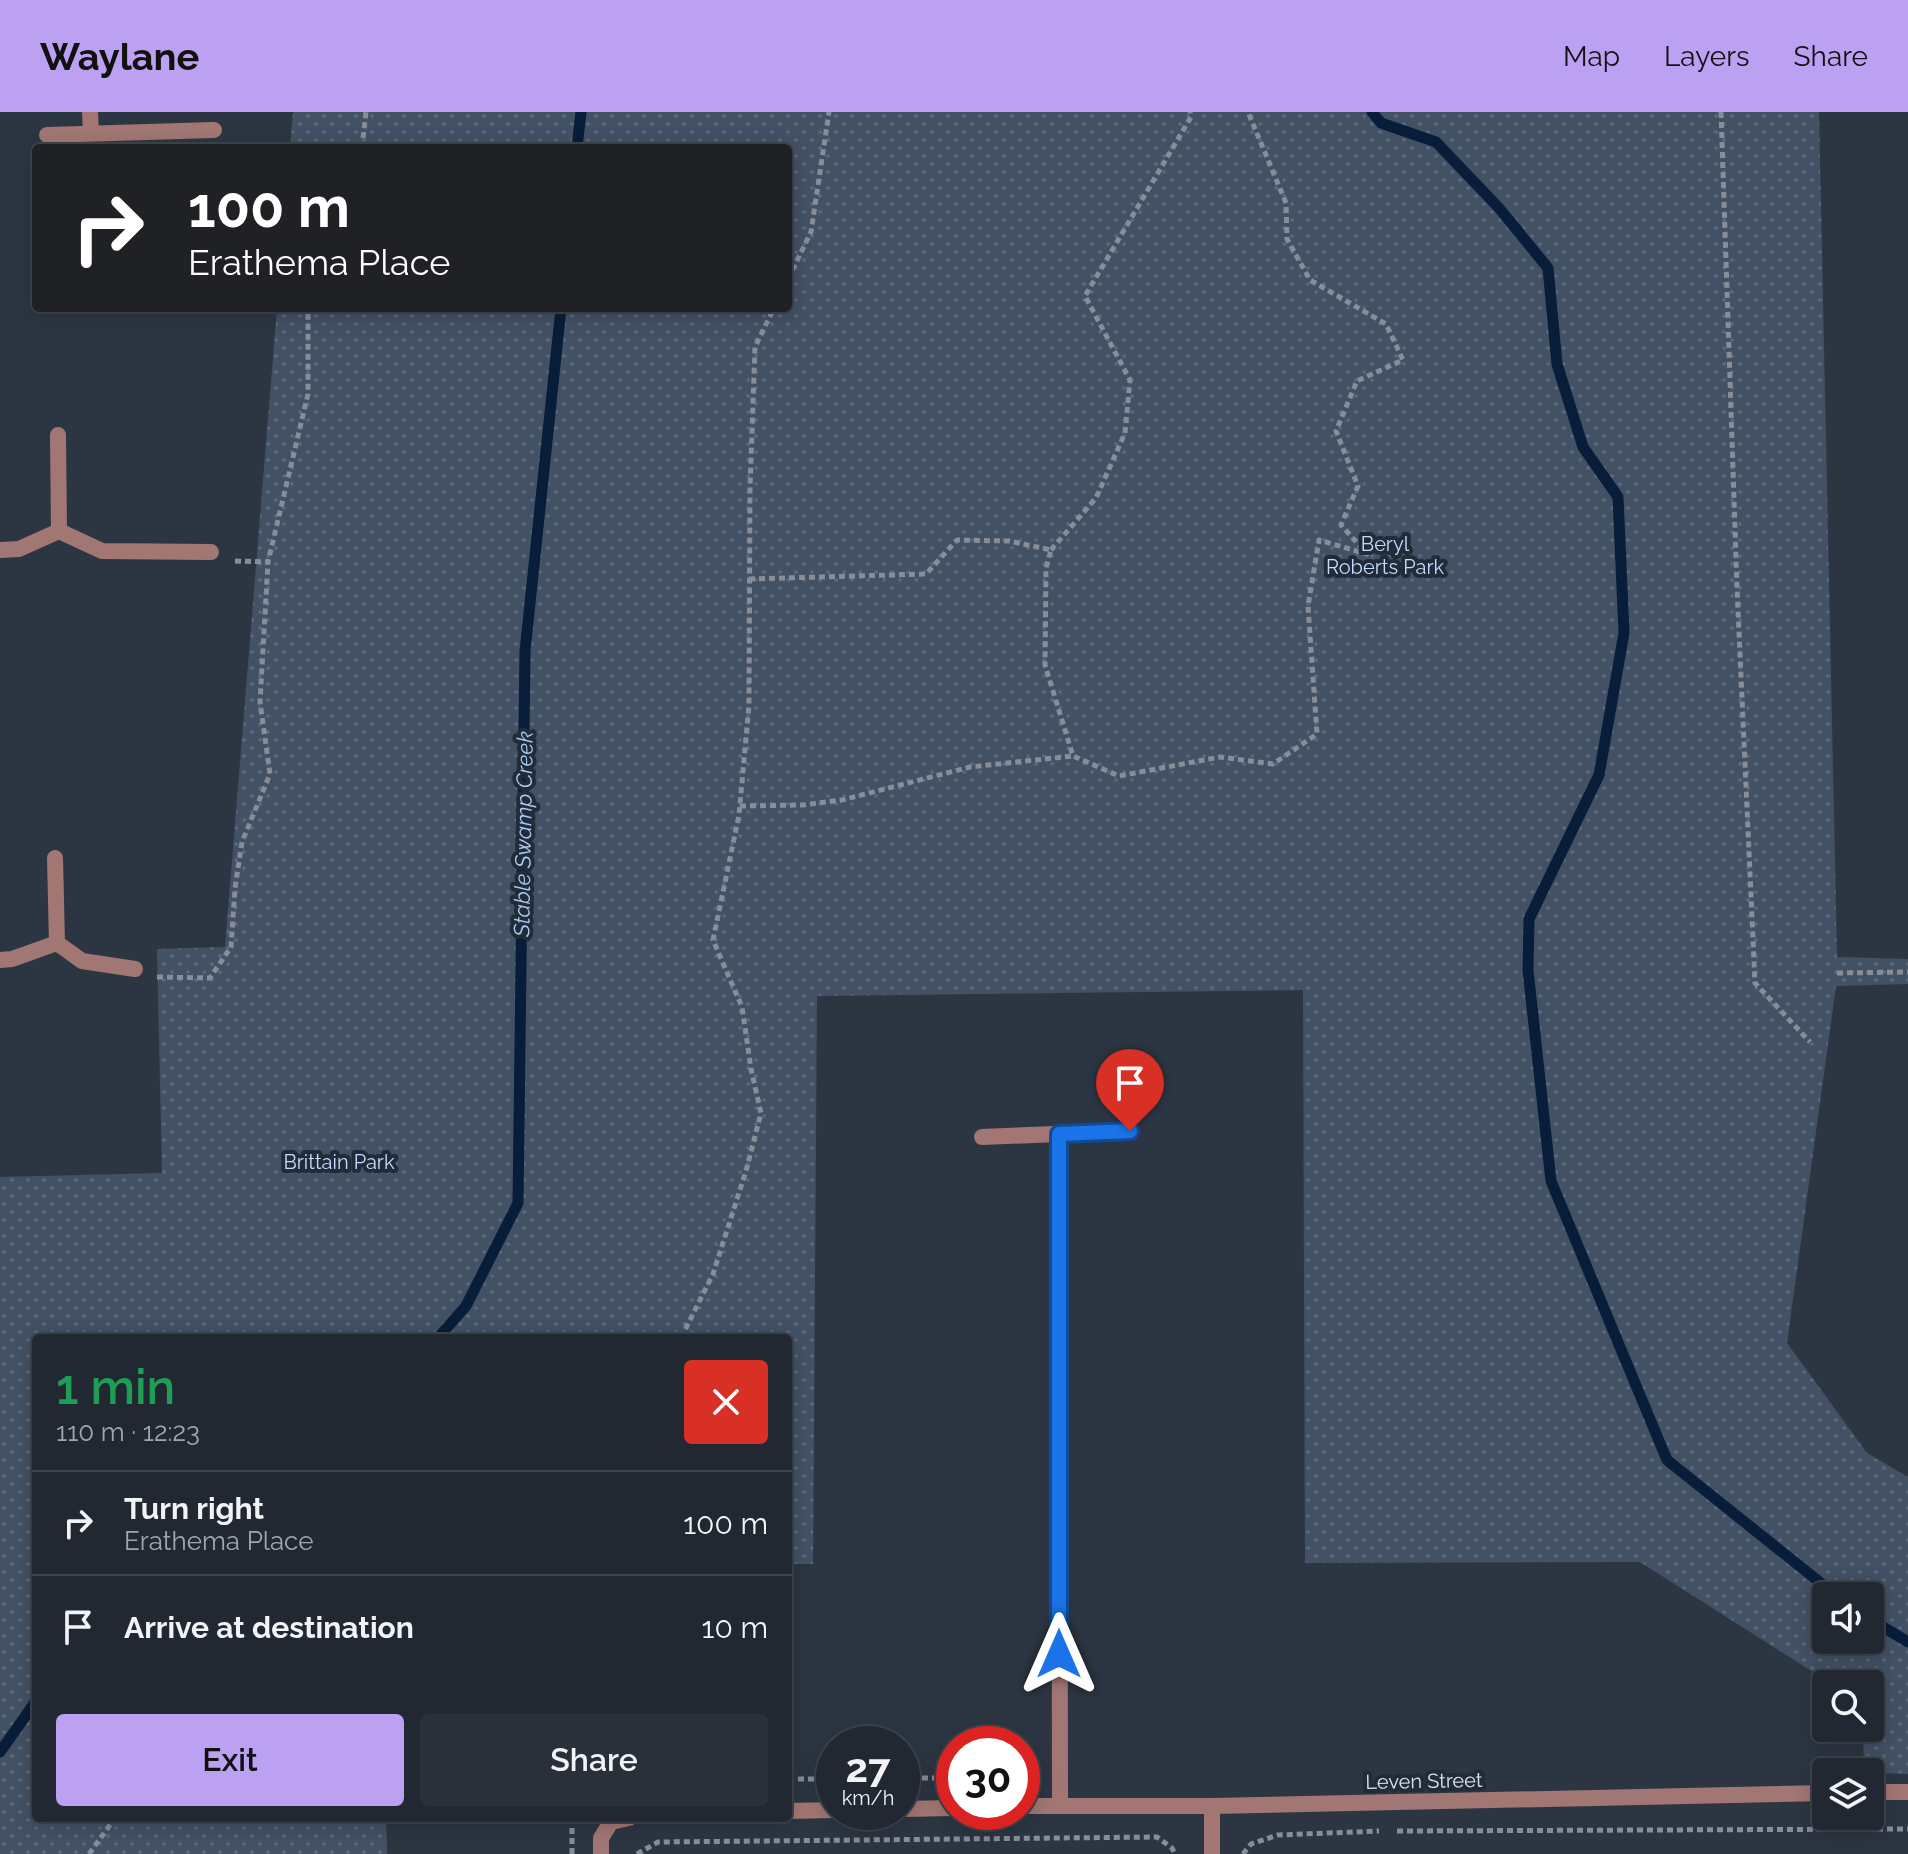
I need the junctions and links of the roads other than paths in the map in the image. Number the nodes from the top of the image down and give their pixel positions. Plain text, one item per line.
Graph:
1 (90, 112) edge
2 (214, 130) dead end
3 (91, 133) junction
4 (47, 135) dead end
5 (58, 435) dead end
6 (59, 531) junction
7 (0, 550) edge
8 (211, 552) road end
9 (55, 858) dead end
10 (57, 943) junction
11 (0, 960) edge
12 (135, 969) road end
13 (1130, 1131) dead end
14 (1059, 1134) junction
15 (982, 1137) dead end
16 (1884, 1792) edge
17 (1908, 1792) edge
18 (1812, 1793) edge
19 (1040, 1806) edge
20 (1060, 1806) junction
21 (1212, 1806) junction
22 (816, 1810) edge
23 (792, 1811) edge
24 (611, 1822) edge
25 (601, 1854) edge
26 (1212, 1854) edge

1 - 3 street
2 - 3 street
3 - 4 street
5 - 6 street
6 - 7 street
6 - 8 street
9 - 10 street
10 - 11 street
10 - 12 street
13 - 14 street
14 - 15 street
14 - 20 street
16 - 17 street
18 - 21 street, Leven Street
19 - 20 street, Leven Street
20 - 21 street, Leven Street
21 - 26 street
22 - 23 street
24 - 25 street

